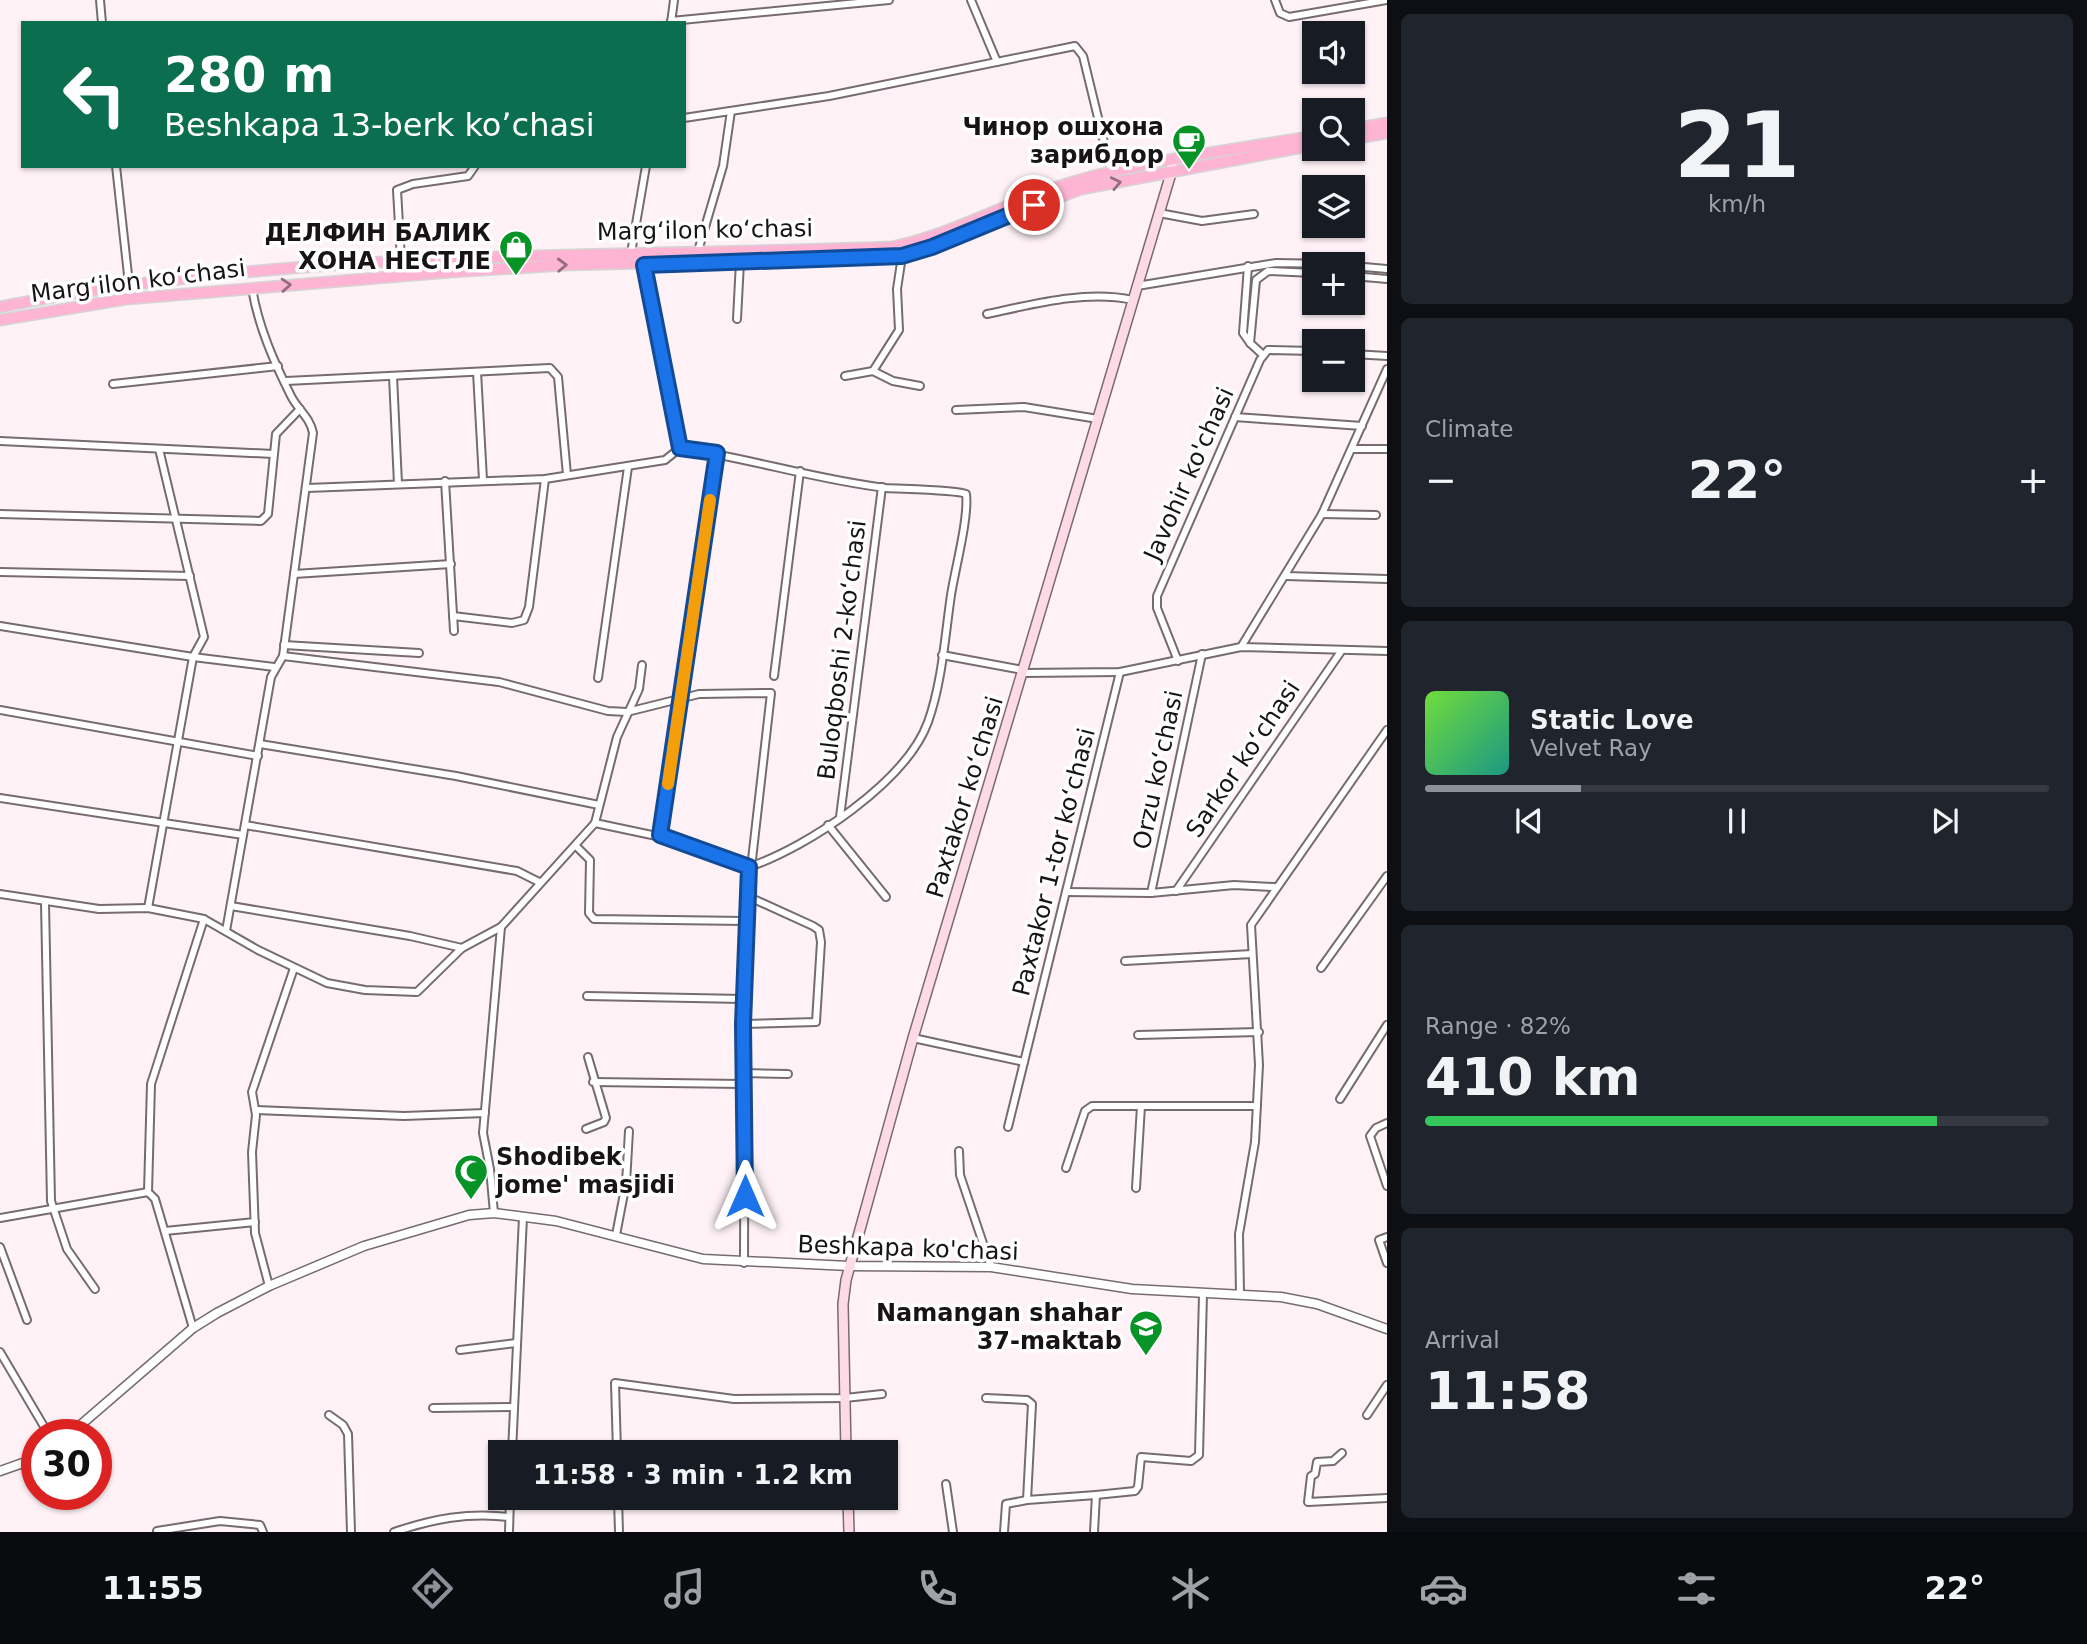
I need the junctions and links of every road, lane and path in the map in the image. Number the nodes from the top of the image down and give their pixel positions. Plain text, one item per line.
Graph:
1 (100, 0) edge
2 (674, 0) edge
3 (890, 0) edge
4 (971, 0) edge
5 (1275, 0) edge
6 (1387, 0) edge
7 (102, 21) edge
8 (671, 21) edge
9 (681, 21) edge
10 (997, 62) junction
11 (731, 111) junction
12 (686, 118) edge
13 (1387, 123) edge
14 (1365, 127) edge
15 (1387, 132) edge
16 (1365, 137) edge
17 (1302, 138) edge
18 (1302, 147) edge
19 (1172, 165) junction
20 (116, 168) edge
21 (474, 168) edge
22 (646, 168) edge
23 (1111, 171) junction
24 (1159, 213) junction
25 (1254, 214) dead end
26 (698, 251) junction
27 (631, 253) junction
28 (902, 256) junction
29 (401, 260) junction
30 (740, 262) junction
31 (1302, 262) edge
32 (644, 265) junction
33 (1248, 266) junction
34 (1365, 267) edge
35 (1387, 269) edge
36 (1302, 272) edge
37 (402, 277) junction
38 (1365, 277) edge
39 (1387, 279) edge
40 (130, 284) junction
41 (1137, 286) junction
42 (252, 288) junction
43 (1133, 300) junction
44 (0, 307) edge
45 (987, 314) dead end
46 (737, 319) dead end
47 (0, 320) edge
48 (1250, 343) junction
49 (1302, 350) edge
50 (1262, 354) junction
51 (1365, 355) edge
52 (1387, 356) edge
53 (278, 366) junction
54 (1387, 369) edge
55 (477, 372) junction
56 (873, 372) junction
57 (393, 376) junction
58 (845, 376) dead end
59 (286, 381) junction
60 (113, 384) dead end
61 (920, 386) dead end
62 (300, 410) junction
63 (956, 410) dead end
64 (1235, 417) junction
65 (1098, 419) junction
66 (1362, 426) junction
67 (0, 441) edge
68 (680, 448) junction
69 (159, 449) junction
70 (1352, 449) junction
71 (1387, 449) edge
72 (717, 453) junction
73 (273, 454) junction
74 (628, 467) junction
75 (800, 471) junction
76 (567, 475) junction
77 (545, 478) junction
78 (483, 480) junction
79 (445, 481) junction
80 (398, 484) junction
81 (882, 487) junction
82 (307, 488) junction
83 (0, 514) edge
84 (1322, 514) junction
85 (1376, 515) dead end
86 (175, 518) junction
87 (451, 564) junction
88 (0, 572) edge
89 (295, 573) junction
90 (190, 576) junction
91 (1286, 576) junction
92 (1387, 579) edge
93 (453, 616) junction
94 (0, 626) edge
95 (454, 631) dead end
96 (284, 645) junction
97 (1241, 647) junction
98 (1342, 650) junction
99 (1387, 651) edge
100 (419, 653) dead end
101 (1202, 654) junction
102 (942, 655) junction
103 (282, 656) junction
104 (193, 657) junction
105 (1178, 661) junction
106 (642, 665) dead end
107 (274, 667) junction
108 (1023, 672) junction
109 (1120, 672) junction
110 (774, 676) dead end
111 (598, 678) dead end
112 (682, 697) junction
113 (0, 710) edge
114 (626, 712) junction
115 (1387, 730) edge
116 (178, 742) junction
117 (260, 744) junction
118 (258, 756) junction
119 (0, 798) edge
120 (599, 805) junction
121 (840, 817) junction
122 (163, 822) junction
123 (595, 823) junction
124 (245, 825) junction
125 (828, 825) junction
126 (243, 835) junction
127 (660, 835) junction
128 (576, 846) junction
129 (749, 867) junction
130 (1387, 876) edge
131 (539, 882) junction
132 (1274, 887) junction
133 (1176, 891) junction
134 (1066, 892) junction
135 (1151, 893) junction
136 (0, 894) edge
137 (747, 896) junction
138 (886, 897) dead end
139 (44, 903) junction
140 (231, 906) junction
141 (148, 908) junction
142 (204, 919) junction
143 (745, 921) junction
144 (501, 927) junction
145 (226, 931) junction
146 (463, 948) junction
147 (1252, 954) junction
148 (1125, 961) dead end
149 (294, 968) junction
150 (1321, 968) dead end
151 (587, 996) dead end
152 (744, 999) junction
153 (743, 1024) junction
154 (1387, 1025) edge
155 (1259, 1032) junction
156 (1138, 1035) dead end
157 (1384, 1036) edge
158 (914, 1038) junction
159 (588, 1057) dead end
160 (1024, 1062) junction
161 (743, 1073) junction
162 (788, 1074) dead end
163 (593, 1082) junction
164 (744, 1084) junction
165 (1340, 1098) dead end
166 (1141, 1106) junction
167 (1256, 1106) junction
168 (256, 1110) junction
169 (485, 1113) junction
170 (1387, 1123) edge
171 (1008, 1127) dead end
172 (586, 1129) dead end
173 (629, 1131) dead end
174 (959, 1151) dead end
175 (1066, 1168) dead end
176 (1387, 1186) edge
177 (1136, 1188) dead end
178 (148, 1192) junction
179 (53, 1209) junction
180 (494, 1213) junction
181 (523, 1217) junction
182 (0, 1218) edge
183 (255, 1222) junction
184 (165, 1231) junction
185 (616, 1234) junction
186 (1387, 1237) edge
187 (0, 1247) edge
188 (744, 1263) junction
189 (1387, 1263) edge
190 (849, 1266) junction
191 (991, 1267) junction
192 (269, 1286) junction
193 (95, 1289) dead end
194 (1203, 1294) junction
195 (1240, 1294) junction
196 (27, 1320) dead end
197 (193, 1328) junction
198 (1387, 1329) edge
199 (516, 1343) junction
200 (460, 1350) dead end
201 (0, 1352) edge
202 (1387, 1385) edge
203 (881, 1394) dead end
204 (845, 1398) junction
205 (986, 1398) dead end
206 (514, 1407) junction
207 (433, 1408) dead end
208 (1367, 1415) dead end
209 (329, 1416) dead end
210 (40, 1419) edge
211 (88, 1419) edge
212 (513, 1440) edge
213 (617, 1440) edge
214 (846, 1440) edge
215 (1342, 1453) dead end
216 (21, 1464) edge
217 (0, 1471) edge
218 (946, 1484) dead end
219 (1096, 1494) junction
220 (1387, 1498) edge
221 (1027, 1500) junction
222 (509, 1510) edge
223 (618, 1510) edge
224 (848, 1510) edge
225 (509, 1517) junction
226 (209, 1523) junction
227 (157, 1531) edge
228 (173, 1531) edge
229 (209, 1532) edge
230 (263, 1532) edge
231 (351, 1532) edge
232 (394, 1532) edge
233 (509, 1532) edge
234 (619, 1532) edge
235 (849, 1532) edge
236 (953, 1532) edge
237 (1004, 1532) edge
238 (1094, 1532) edge

1 - 7 street
2 - 8 street
3 - 9 street
4 - 10 street
5 - 6 street
10 - 11 street
10 - 23 street
11 - 12 street
11 - 26 street
13 - 14 main road
15 - 16 main road
17 - 19 main road, Margʻilon koʻchasi
18 - 19 main road, Margʻilon koʻchasi
19 - 23 main road, Margʻilon koʻchasi
19 - 24 main road, Paxtakor koʻchasi
28 -> 19 main road, Margʻilon koʻchasi
20 - 40 street
21 - 29 street
22 - 27 street
23 - 26 main road, Margʻilon koʻchasi
24 - 25 street
24 - 41 main road, Paxtakor koʻchasi
26 - 27 main road, Margʻilon koʻchasi
27 - 29 main road, Margʻilon koʻchasi
28 - 30 main road, Margʻilon koʻchasi
28 - 56 street
29 - 37 street
29 - 40 main road, Margʻilon koʻchasi
30 - 32 main road, Margʻilon koʻchasi
30 - 46 street
31 - 33 street
37 -> 32 main road, Margʻilon koʻchasi
32 - 68 street
33 - 41 street
33 - 48 street
34 - 35 street
36 - 48 street
42 -> 37 main road, Margʻilon koʻchasi
38 - 39 street
40 - 44 main road, Margʻilon koʻchasi
41 - 43 main road, Paxtakor koʻchasi
42 - 47 main road, Margʻilon koʻchasi
42 - 53 street
43 - 45 street
43 - 65 main road, Paxtakor koʻchasi
48 - 50 street
49 - 50 street
50 - 64 street, Javohir ko'chasi
51 - 52 street
53 - 59 street
53 - 60 street
54 - 66 street
55 - 57 street
55 - 76 street
55 - 78 street
56 - 58 street
56 - 61 street
57 - 59 street
57 - 80 street
59 - 62 street
62 - 73 street
62 - 82 street
63 - 65 street
64 - 66 street
64 - 105 street, Javohir ko'chasi
65 - 108 main road, Paxtakor koʻchasi
66 - 70 street
67 - 69 street
68 - 72 street
68 - 74 street
69 - 73 street
69 - 86 street
70 - 71 street
70 - 84 street
72 - 75 street
72 - 112 street
73 - 86 street
74 - 76 street
74 - 111 street
75 - 81 street
75 - 110 street
76 - 77 street
77 - 78 street
77 - 93 street
78 - 79 street
79 - 80 street
79 - 87 street
80 - 82 street
81 - 102 street
81 - 121 street, Buloqboshi 2-koʻchasi
82 - 89 street
83 - 86 street
84 - 85 street
84 - 91 street
86 - 90 street
87 - 89 street
87 - 93 street
88 - 90 street
89 - 96 street
90 - 104 street
91 - 92 street
91 - 97 street
93 - 95 street
94 - 104 street
96 - 100 street
96 - 103 street
97 - 98 street
97 - 101 street
98 - 99 street
98 - 133 street, Sarkor koʻchasi
101 - 105 street
101 - 135 street, Orzu koʻchasi
102 - 108 street
102 - 121 street
103 - 107 street
103 - 114 street
104 - 107 street
104 - 116 street
105 - 109 street
106 - 114 street
107 - 117 street
108 - 109 street
108 - 158 main road, Paxtakor koʻchasi
109 - 134 street, Paxtakor 1-tor koʻchasi
112 - 114 street
112 - 127 street
112 - 129 street
113 - 116 street
114 - 120 street
115 - 132 street
116 - 118 street
116 - 122 street
117 - 118 street
117 - 120 street
118 - 124 street
119 - 122 street
120 - 123 street
121 - 125 street
122 - 126 street
122 - 141 street
123 - 127 street
123 - 128 street
124 - 126 street
124 - 131 street
125 - 129 street
125 - 138 street
126 - 140 street
127 - 129 street
128 - 131 street
128 - 143 street
129 - 137 street
130 - 150 street
131 - 144 street
132 - 133 street
132 - 147 street
133 - 135 street
134 - 135 street
134 - 160 street, Paxtakor 1-tor koʻchasi
136 - 139 street
137 - 143 street
137 - 153 street
139 - 141 street
139 - 179 street
140 - 145 street
140 - 146 street
141 - 142 street
142 - 145 street
142 - 178 street
143 - 152 street
144 - 146 street
144 - 169 street
145 - 149 street
146 - 149 street
147 - 148 street
147 - 155 street
149 - 168 street
151 - 152 street
152 - 153 street
153 - 161 street
154 - 157 street
155 - 156 street
155 - 167 street
157 - 165 street
158 - 160 street
158 - 190 main road, Paxtakor koʻchasi
159 - 163 street
160 - 171 street, Paxtakor 1-tor koʻchasi
161 - 162 street
161 - 164 street
163 - 164 street
163 - 172 street
164 - 188 street
166 - 167 street
166 - 175 street
166 - 177 street
167 - 195 street
168 - 169 street
168 - 183 street
169 - 180 street
170 - 176 street
173 - 185 street
174 - 191 street
178 - 179 street
178 - 184 street
179 - 182 street
179 - 193 street
180 - 181 street, Beshkapa ko'chasi
180 - 192 street, Beshkapa ko'chasi
181 - 185 street, Beshkapa ko'chasi
181 - 199 street
183 - 184 street
183 - 192 street
184 - 197 street
185 - 188 street, Beshkapa ko'chasi
186 - 189 street
187 - 196 street
188 - 190 street, Beshkapa ko'chasi
190 - 191 street, Beshkapa ko'chasi
190 - 204 main road, Paxtakor koʻchasi
191 - 194 street, Beshkapa ko'chasi
192 - 197 street, Beshkapa ko'chasi
194 - 195 street, Beshkapa ko'chasi
194 - 219 street
195 - 198 street, Beshkapa ko'chasi
197 - 211 street, Beshkapa ko'chasi
199 - 200 street
199 - 206 street
201 - 210 street
202 - 208 street
203 - 204 street
204 - 213 street
204 - 214 main road, Paxtakor koʻchasi
205 - 221 street
206 - 207 street
206 - 212 street
209 - 231 street
215 - 220 street
216 - 217 street
218 - 236 street
219 - 221 street
219 - 238 street
221 - 237 street
222 - 225 street
223 - 234 street
224 - 235 main road
225 - 232 street
225 - 233 street
226 - 228 street
226 - 229 street
226 - 230 street
227 - 228 street

